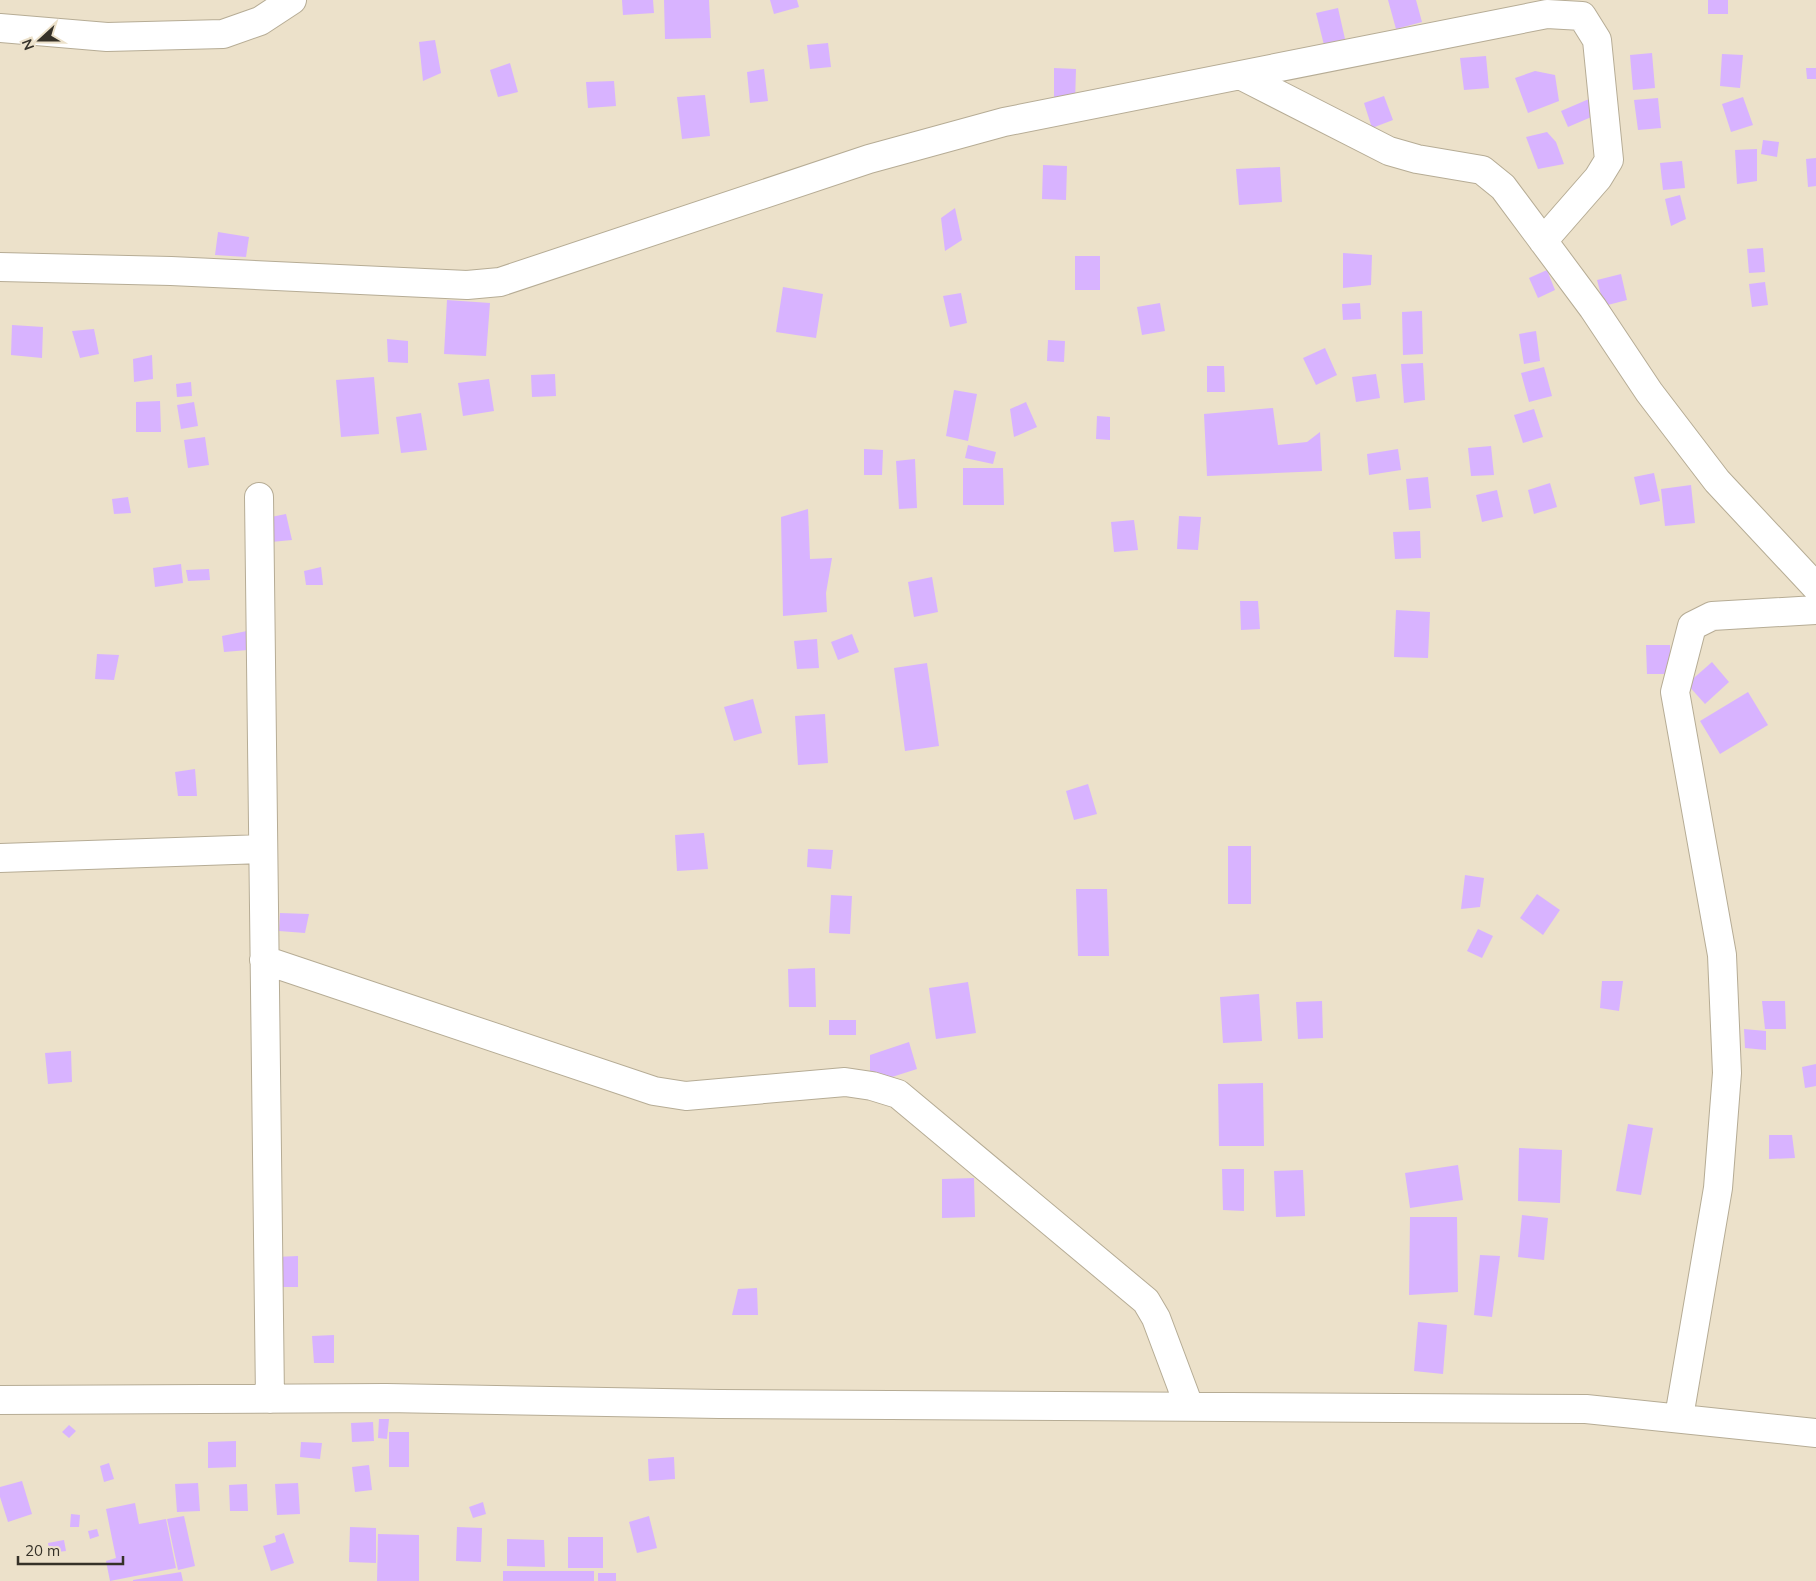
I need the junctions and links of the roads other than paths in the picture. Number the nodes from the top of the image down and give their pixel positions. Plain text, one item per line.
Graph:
1 (292, 0) edge
2 (0, 28) edge
3 (1240, 75) junction
4 (1544, 241) junction
5 (0, 268) edge
6 (259, 497) dead end
7 (1816, 587) edge
8 (1816, 610) edge
9 (264, 849) junction
10 (0, 858) edge
11 (264, 960) junction
12 (270, 1399) junction
13 (0, 1400) edge
14 (1189, 1406) junction
15 (1679, 1417) junction
16 (1816, 1433) edge

1 - 2 street
3 - 4 street
3 - 4 street
3 - 5 street
4 - 7 street
6 - 9 street
8 - 15 street
9 - 10 street
9 - 11 street
11 - 12 street
11 - 14 street
12 - 13 street
12 - 14 street
14 - 15 street
15 - 16 street

